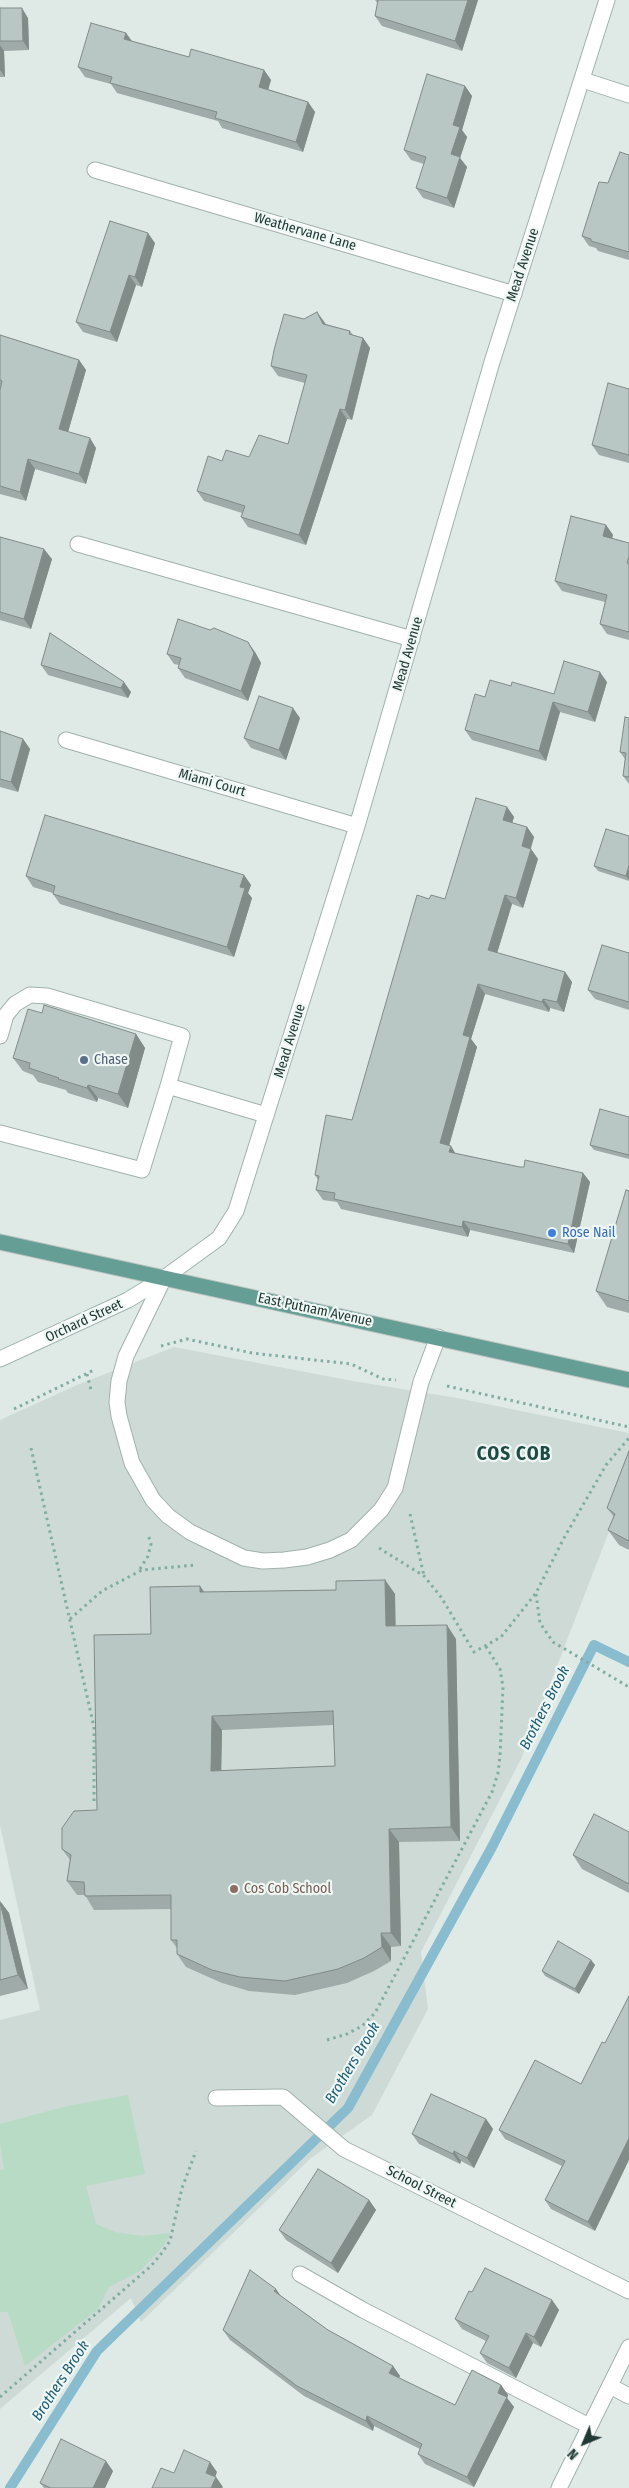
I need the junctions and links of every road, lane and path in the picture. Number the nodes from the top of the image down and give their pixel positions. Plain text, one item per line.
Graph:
1 (607, 0) edge
2 (583, 80) junction
3 (629, 94) edge
4 (95, 170) dead end
5 (514, 294) junction
6 (78, 544) dead end
7 (412, 639) junction
8 (66, 740) dead end
9 (357, 826) junction
10 (3, 1014) edge
11 (0, 1036) edge
12 (168, 1086) junction
13 (266, 1115) junction
14 (0, 1133) edge
15 (0, 1242) edge
16 (164, 1278) junction
17 (438, 1337) junction
18 (126, 1356) junction
19 (0, 1359) edge
20 (87, 1374) junction
21 (629, 1380) edge
22 (421, 1382) junction
23 (92, 1393) dead end
24 (14, 1409) dead end
25 (629, 1427) edge
26 (629, 1438) edge
27 (31, 1448) dead end
28 (408, 1509) dead end
29 (153, 1534) dead end
30 (373, 1545) dead end
31 (191, 1560) dead end
32 (139, 1571) junction
33 (424, 1576) junction
34 (536, 1593) junction
35 (69, 1620) junction
36 (485, 1646) junction
37 (629, 1687) edge
38 (94, 1802) dead end
39 (327, 2040) dead end
40 (216, 2098) dead end
41 (196, 2151) dead end
42 (300, 2274) dead end
43 (629, 2291) edge
44 (629, 2347) edge
45 (610, 2386) junction
46 (629, 2396) edge
47 (0, 2397) edge
48 (589, 2426) junction
49 (559, 2488) edge

1 - 2 street, Mead Avenue
2 - 3 street
2 - 5 street, Mead Avenue
4 - 5 street, Weathervane Lane
5 - 7 street, Mead Avenue
6 - 7 street
7 - 9 street, Mead Avenue
8 - 9 street, Miami Court
9 - 13 street, Mead Avenue
10 - 11 street
10 - 12 street
12 - 13 street
12 - 14 street
13 - 16 street, Mead Avenue
15 - 16 main road, East Putnam Avenue
16 - 17 main road, East Putnam Avenue
16 - 18 street
16 - 19 street, Orchard Street
17 - 21 main road, East Putnam Avenue
17 - 22 street
18 - 20 path
18 - 22 path
18 - 22 street
20 - 23 path
20 - 24 path
22 - 25 path
26 - 34 path
27 - 35 path
28 - 33 path
29 - 32 path
30 - 33 path
31 - 32 path
32 - 35 path
33 - 36 path
34 - 36 path
34 - 37 path
35 - 38 path
36 - 39 path
40 - 43 street, School Street
41 - 47 path
42 - 48 street
44 - 45 street
45 - 46 street
45 - 48 street
48 - 49 street

